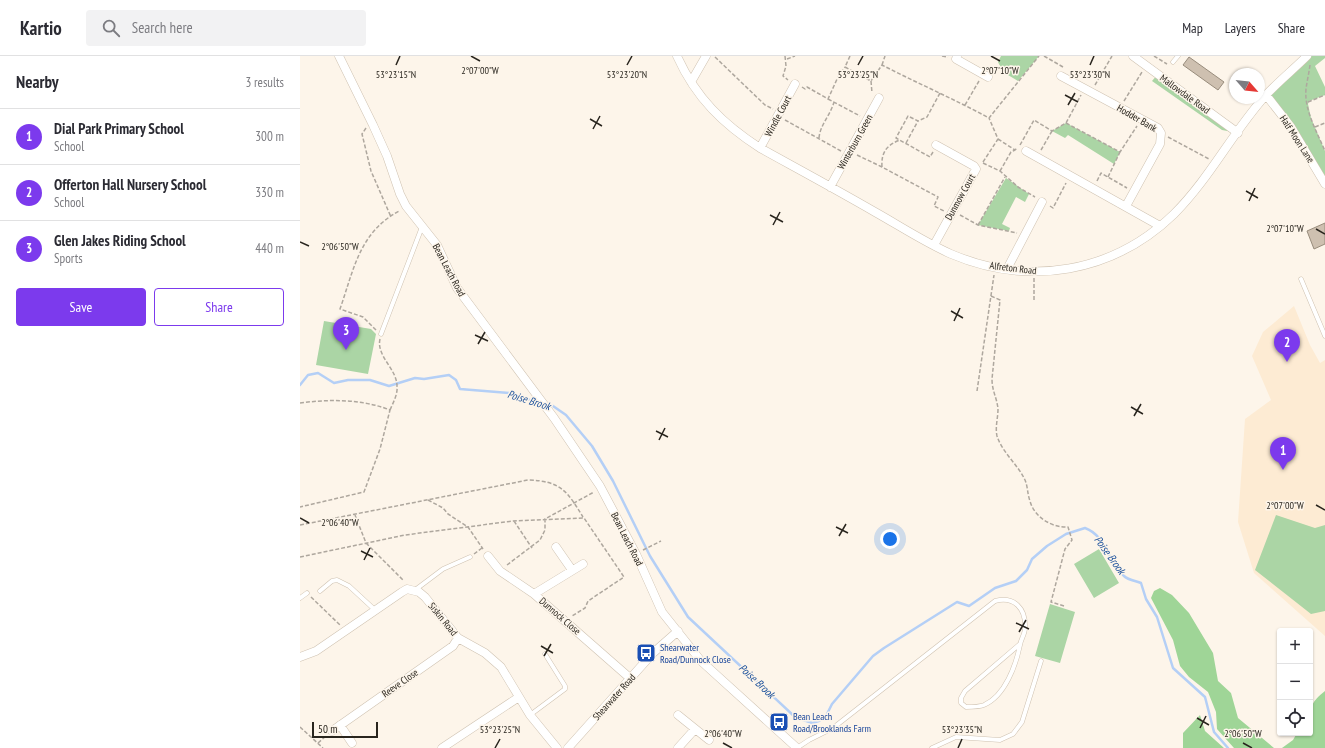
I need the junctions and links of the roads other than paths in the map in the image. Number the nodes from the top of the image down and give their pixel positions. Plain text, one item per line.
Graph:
1 (339, 56) edge
2 (677, 56) edge
3 (706, 56) edge
4 (958, 56) edge
5 (1133, 56) edge
6 (1178, 56) edge
7 (1309, 60) edge
8 (1173, 62) road end
9 (986, 75) road end
10 (1061, 76) road end
11 (691, 82) junction
12 (795, 84) road end
13 (1266, 95) junction
14 (879, 98) road end
15 (1238, 133) junction
16 (936, 145) road end
17 (760, 148) junction
18 (1023, 149) road end
19 (1325, 184) edge
20 (830, 187) junction
21 (1042, 202) road end
22 (1126, 206) junction
23 (423, 226) junction
24 (1160, 226) junction
25 (934, 245) junction
26 (1007, 269) junction
27 (1301, 279) dead end
28 (381, 334) road end
29 (1325, 336) edge
30 (556, 547) dead end
31 (488, 556) road end
32 (470, 557) road end
33 (583, 564) dead end
34 (572, 570) junction
35 (414, 590) junction
36 (320, 591) dead end
37 (307, 593) road end
38 (534, 594) junction
39 (300, 598) edge
40 (375, 610) junction
41 (678, 631) junction
42 (458, 638) junction
43 (1020, 644) junction
44 (545, 654) dead end
45 (300, 657) edge
46 (1041, 661) dead end
47 (631, 679) junction
48 (519, 696) junction
49 (530, 715) junction
50 (678, 715) dead end
51 (340, 725) junction
52 (695, 729) junction
53 (332, 731) road end
54 (709, 740) dead end
55 (352, 743) dead end
56 (442, 748) edge
57 (557, 748) edge
58 (568, 748) edge
59 (678, 748) edge
60 (797, 748) edge
61 (932, 748) edge

1 - 23 street, Bean Leach Road
2 - 11 street, Alfreton Road
3 - 11 street
4 - 9 street
5 - 15 street, Mallowdale Road
6 - 8 lane
7 - 13 street, Alfreton Road
10 - 22 street, Hodder Bank
11 - 17 street, Alfreton Road
12 - 17 street, Windle Court
13 - 15 street, Alfreton Road
13 - 19 street, Half Moon Lane
14 - 20 street, Winterburn Green
15 - 24 street, Alfreton Road
16 - 25 street, Dunmow Court
17 - 20 street, Alfreton Road
18 - 22 street
20 - 25 street, Alfreton Road
21 - 26 street
22 - 24 street
23 - 28 lane
23 - 41 street, Bean Leach Road
24 - 26 street, Alfreton Road
25 - 26 street, Alfreton Road
27 - 29 lane
30 - 34 street
31 - 38 street, Dunnock Close
32 - 35 lane
33 - 34 street
34 - 38 street
35 - 40 street
35 - 42 street, Siskin Road
36 - 40 lane
37 - 39 lane
38 - 47 street, Dunnock Close
40 - 45 street
41 - 47 street, Shearwater Road
41 - 60 street, Bean Leach Road
42 - 48 street, Siskin Road
42 - 51 street, Reeve Close
43 - 43 lane
43 - 60 lane
44 - 49 lane
46 - 61 lane
47 - 58 street, Shearwater Road
48 - 49 street, Siskin Road
48 - 56 street
49 - 57 street, Siskin Road
50 - 52 street
51 - 53 street, Reeve Close
51 - 55 street
52 - 54 street
52 - 59 street

